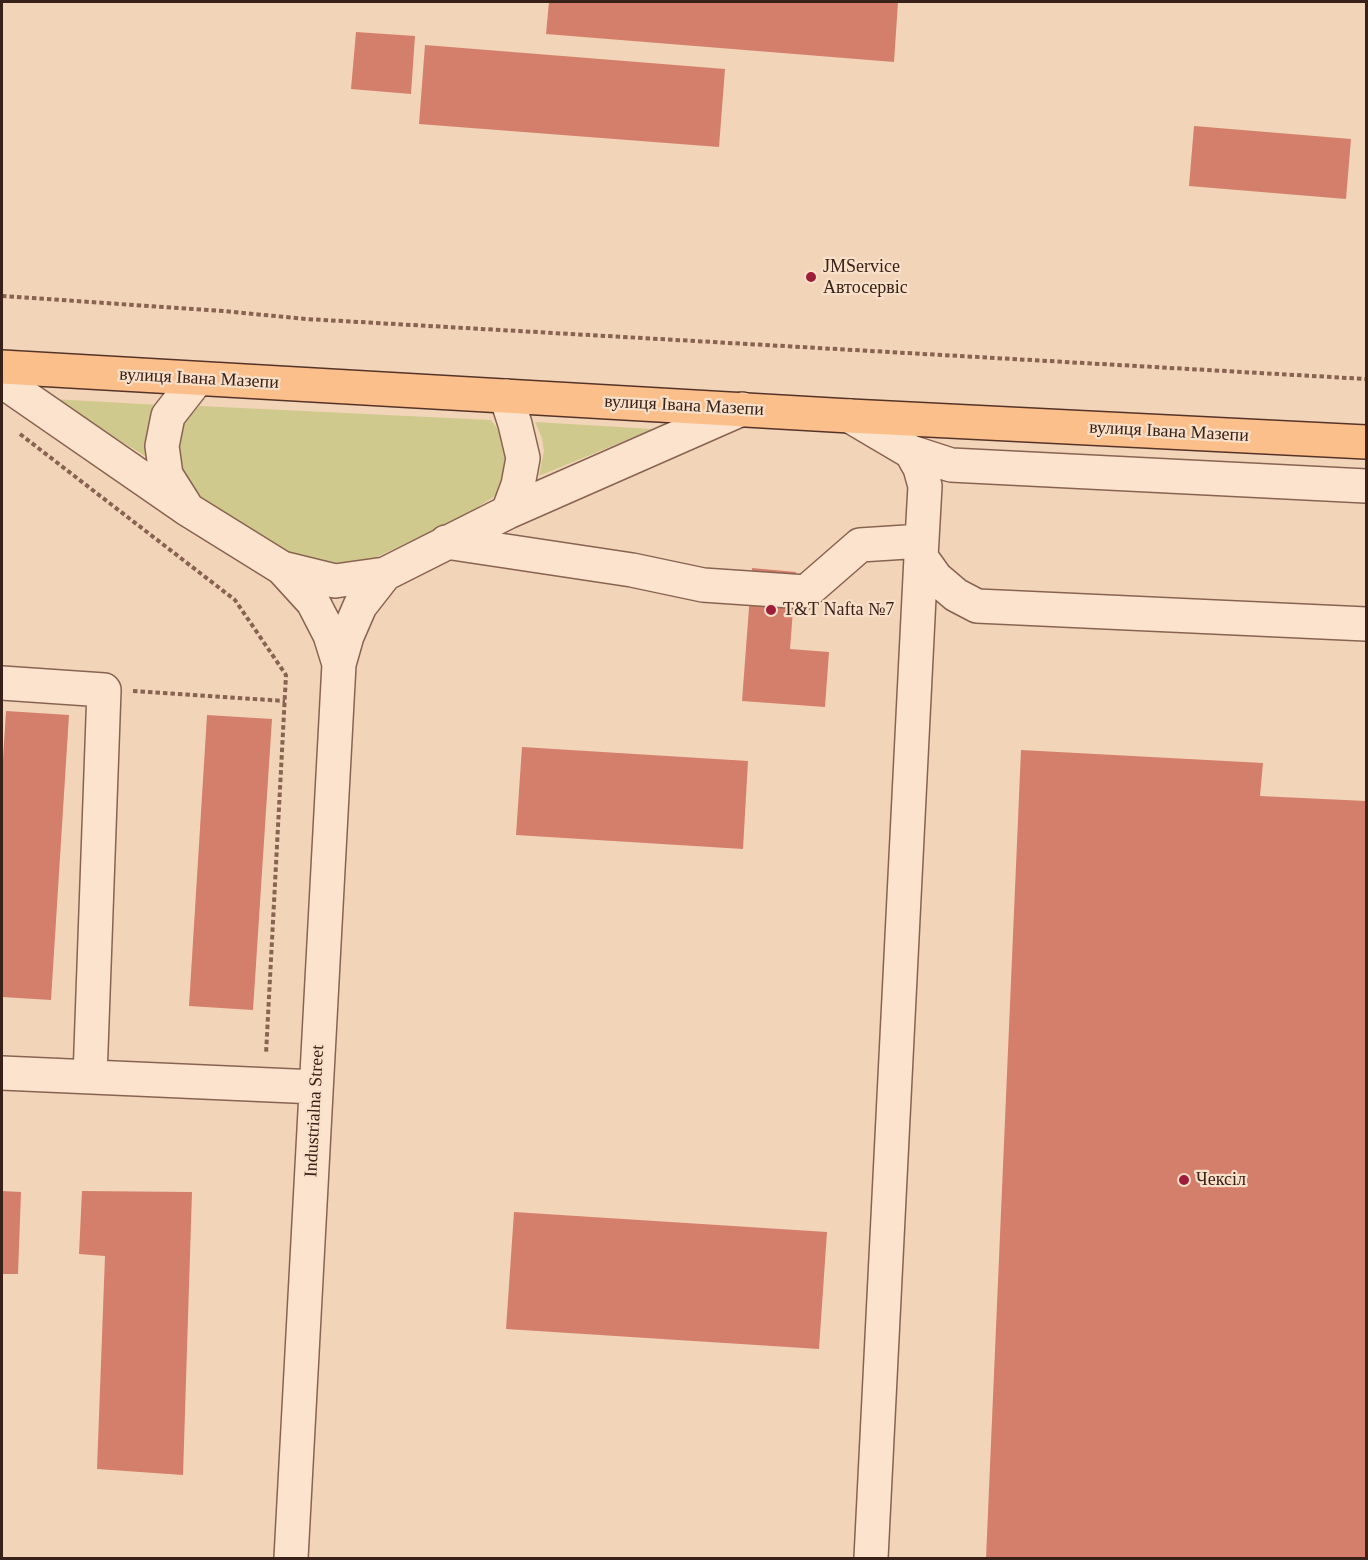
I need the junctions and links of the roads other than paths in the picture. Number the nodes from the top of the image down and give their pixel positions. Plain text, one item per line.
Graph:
1 (2, 367) edge
2 (197, 379) junction
3 (2, 381) edge
4 (506, 396) junction
5 (742, 409) junction
6 (850, 416) junction
7 (1366, 442) edge
8 (911, 452) junction
9 (951, 465) junction
10 (925, 486) junction
11 (1366, 486) edge
12 (187, 509) junction
13 (508, 512) junction
14 (446, 542) junction
15 (922, 549) junction
16 (282, 568) junction
17 (385, 574) junction
18 (1366, 624) edge
19 (339, 664) junction
20 (2, 683) edge
21 (2, 1073) edge
22 (90, 1077) junction
23 (316, 1087) junction
24 (291, 1558) edge
25 (871, 1558) edge

1 - 2 main road, вулиця Івана Мазепи
2 - 4 main road, вулиця Івана Мазепи
2 - 12 street
3 - 12 street
4 - 5 main road, вулиця Івана Мазепи
4 - 13 street
5 - 6 main road, вулиця Івана Мазепи
5 - 13 street
6 - 7 main road, вулиця Івана Мазепи
6 - 8 street
8 - 9 street
8 - 10 street
9 - 10 street
9 - 11 street
10 - 15 street
12 - 16 street
13 - 14 street
14 - 15 street
14 - 17 street
15 - 18 street
15 - 25 street
16 - 17 street
16 - 19 street, Industrialna Street
17 - 19 street, Industrialna Street
19 - 23 street, Industrialna Street
20 - 22 street
21 - 22 street
22 - 23 street
23 - 24 street, Industrialna Street

